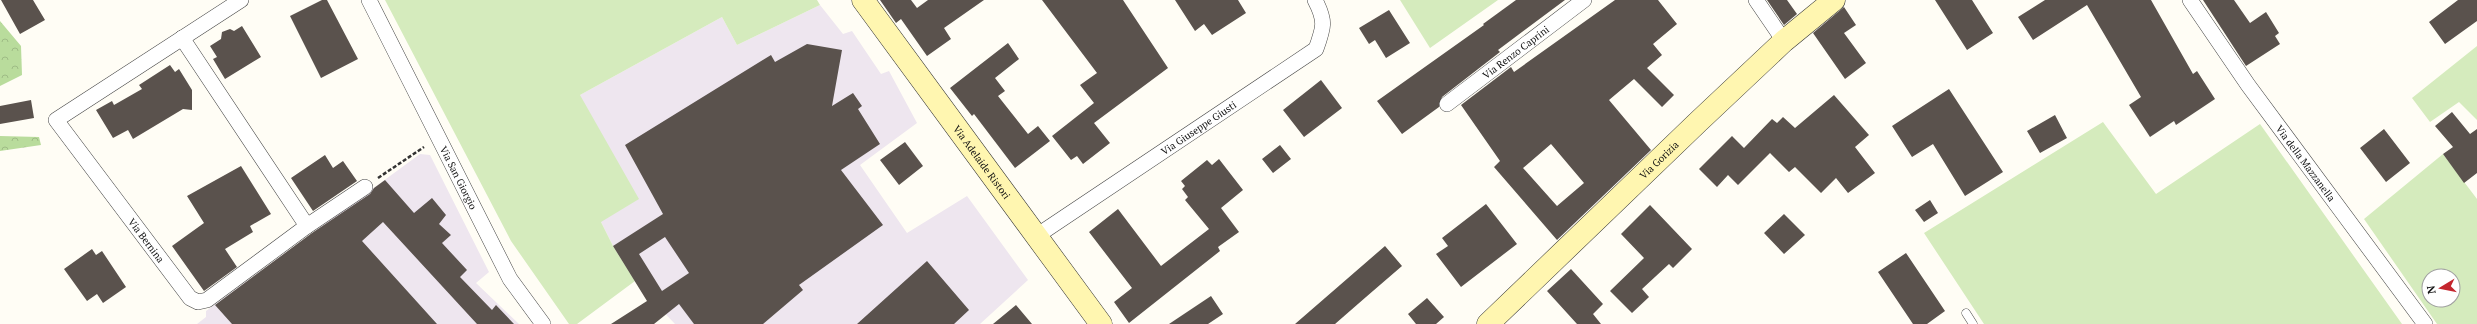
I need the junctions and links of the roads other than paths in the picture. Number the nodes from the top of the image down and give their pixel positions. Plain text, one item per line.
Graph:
1 (241, 0) edge
2 (369, 0) edge
3 (863, 0) edge
4 (1315, 0) edge
5 (1584, 0) edge
6 (1756, 0) edge
7 (1834, 0) edge
8 (2190, 0) edge
9 (182, 38) junction
10 (1784, 41) junction
11 (1447, 104) dead end
12 (365, 187) road end
13 (307, 226) junction
14 (1038, 235) junction
15 (1966, 313) dead end
16 (543, 324) edge
17 (1101, 324) edge
18 (1488, 324) edge
19 (1973, 324) edge
20 (2425, 324) edge

1 - 9 street, Via Bernina
2 - 16 street, Via San Giorgio
3 - 14 street, Via Adelaide Ristori
4 - 14 street, Via Giuseppe Giusti
5 - 11 street, Via Renzo Caprini
6 - 10 street
7 - 10 street, Via Gorizia
8 - 20 street, Via della Mazzanella
9 - 13 street
9 - 13 street, Via Bernina
10 - 18 street, Via Gorizia
12 - 13 street, Via Bernina
14 - 17 street, Via Adelaide Ristori
15 - 19 lane

